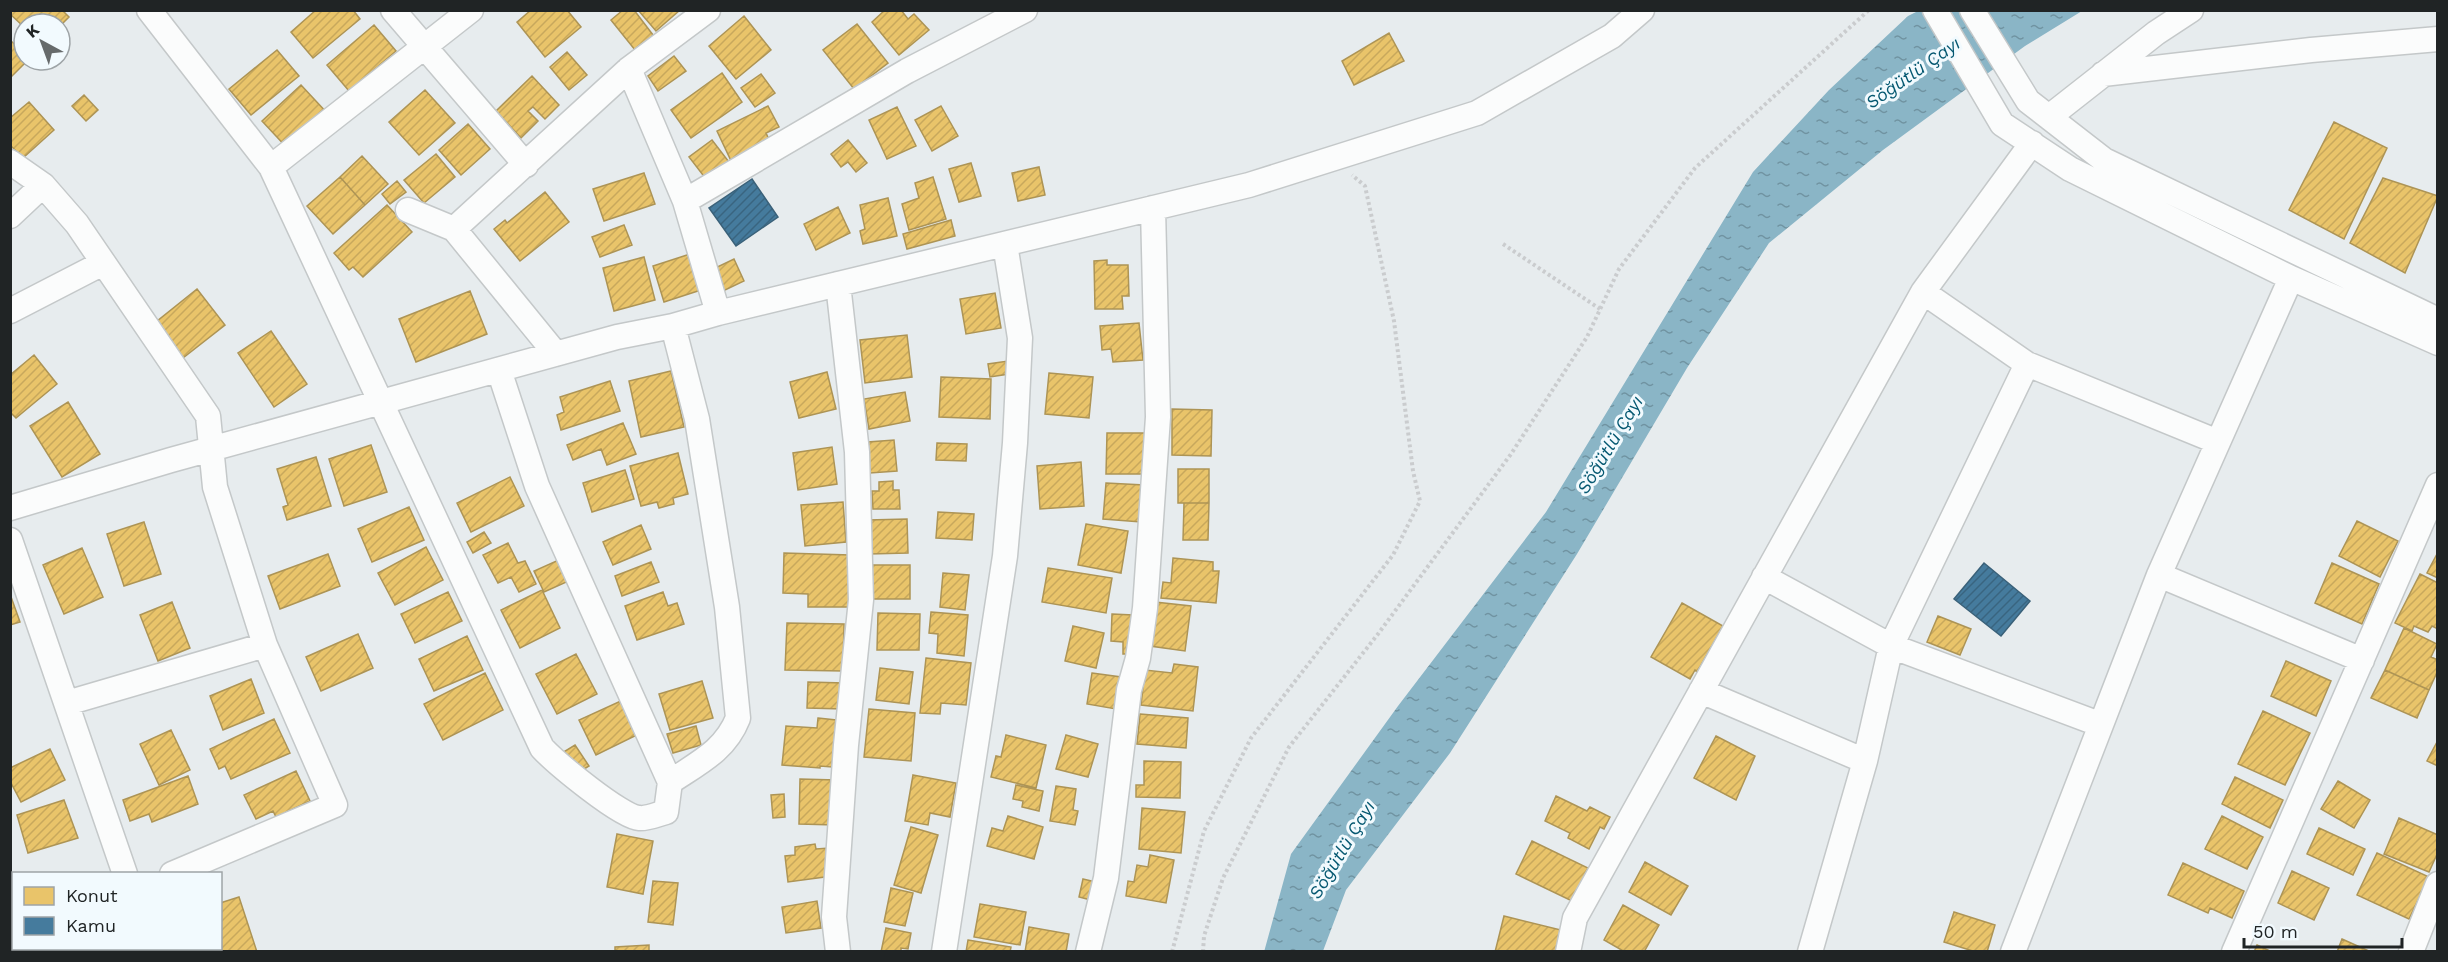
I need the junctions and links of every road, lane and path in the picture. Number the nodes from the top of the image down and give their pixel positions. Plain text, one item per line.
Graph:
1 (149, 10) edge
2 (393, 10) edge
3 (471, 10) edge
4 (708, 10) edge
5 (1024, 10) edge
6 (1642, 10) edge
7 (1869, 10) edge
8 (1935, 10) edge
9 (1972, 10) edge
10 (2192, 10) edge
11 (2438, 39) edge
12 (424, 48) junction
13 (629, 69) junction
14 (2103, 74) junction
15 (2049, 117) junction
16 (2032, 143) junction
17 (1334, 158) junction
18 (10, 162) edge
19 (526, 165) junction
20 (270, 167) junction
21 (43, 185) junction
22 (685, 201) junction
23 (1153, 208) junction
24 (408, 210) dead end
25 (10, 216) edge
26 (454, 229) junction
27 (1005, 244) junction
28 (1503, 244) dead end
29 (103, 263) junction
30 (2291, 278) junction
31 (837, 284) junction
32 (1923, 292) junction
33 (1600, 309) junction
34 (10, 310) edge
35 (718, 313) junction
36 (2438, 320) edge
37 (673, 326) junction
38 (2438, 343) edge
39 (556, 354) junction
40 (2027, 364) junction
41 (499, 370) junction
42 (380, 402) junction
43 (2218, 442) junction
44 (211, 449) junction
45 (2438, 485) edge
46 (10, 508) edge
47 (10, 540) edge
48 (2159, 575) junction
49 (1764, 577) junction
50 (265, 645) junction
51 (1890, 646) junction
52 (2362, 660) junction
53 (1701, 691) junction
54 (67, 703) junction
55 (2099, 724) junction
56 (1865, 760) junction
57 (670, 782) junction
58 (125, 872) edge
59 (174, 872) edge
60 (2438, 884) edge
61 (838, 951) edge
62 (944, 951) edge
63 (1088, 951) edge
64 (1172, 951) edge
65 (1203, 951) edge
66 (1568, 951) edge
67 (1810, 951) edge
68 (2013, 951) edge
69 (2234, 951) edge
70 (2411, 951) edge

1 - 20 street
2 - 12 street
3 - 12 street
4 - 13 street
5 - 22 street
6 - 17 street
7 - 33 path
8 - 16 street
9 - 15 street
10 - 14 street
11 - 14 street
12 - 19 street
12 - 20 street
13 - 19 street
13 - 22 street
14 - 15 street
15 - 36 street
16 - 30 street
16 - 32 street
17 - 23 street
17 - 64 path
18 - 21 street
19 - 26 street
20 - 42 street
21 - 25 street
21 - 29 street
22 - 35 street
23 - 27 street
23 - 63 street
24 - 26 street
26 - 39 street
27 - 31 street
27 - 62 street
28 - 33 path
29 - 34 street
29 - 44 street
30 - 38 street
30 - 43 street
31 - 35 street
31 - 61 street
32 - 40 street
32 - 49 street
33 - 65 path
35 - 37 street
37 - 39 street
37 - 57 street
39 - 41 street
40 - 43 street
40 - 51 street
41 - 42 street
41 - 57 street
42 - 44 street
42 - 57 street
43 - 48 street
44 - 46 street
44 - 50 street
45 - 52 street
47 - 54 street
48 - 52 street
48 - 55 street
49 - 51 street
49 - 53 street
50 - 54 street
50 - 59 street
51 - 55 street
51 - 56 street
52 - 69 street
53 - 56 street
53 - 66 street
54 - 58 street
55 - 68 street
56 - 67 street
60 - 70 street

